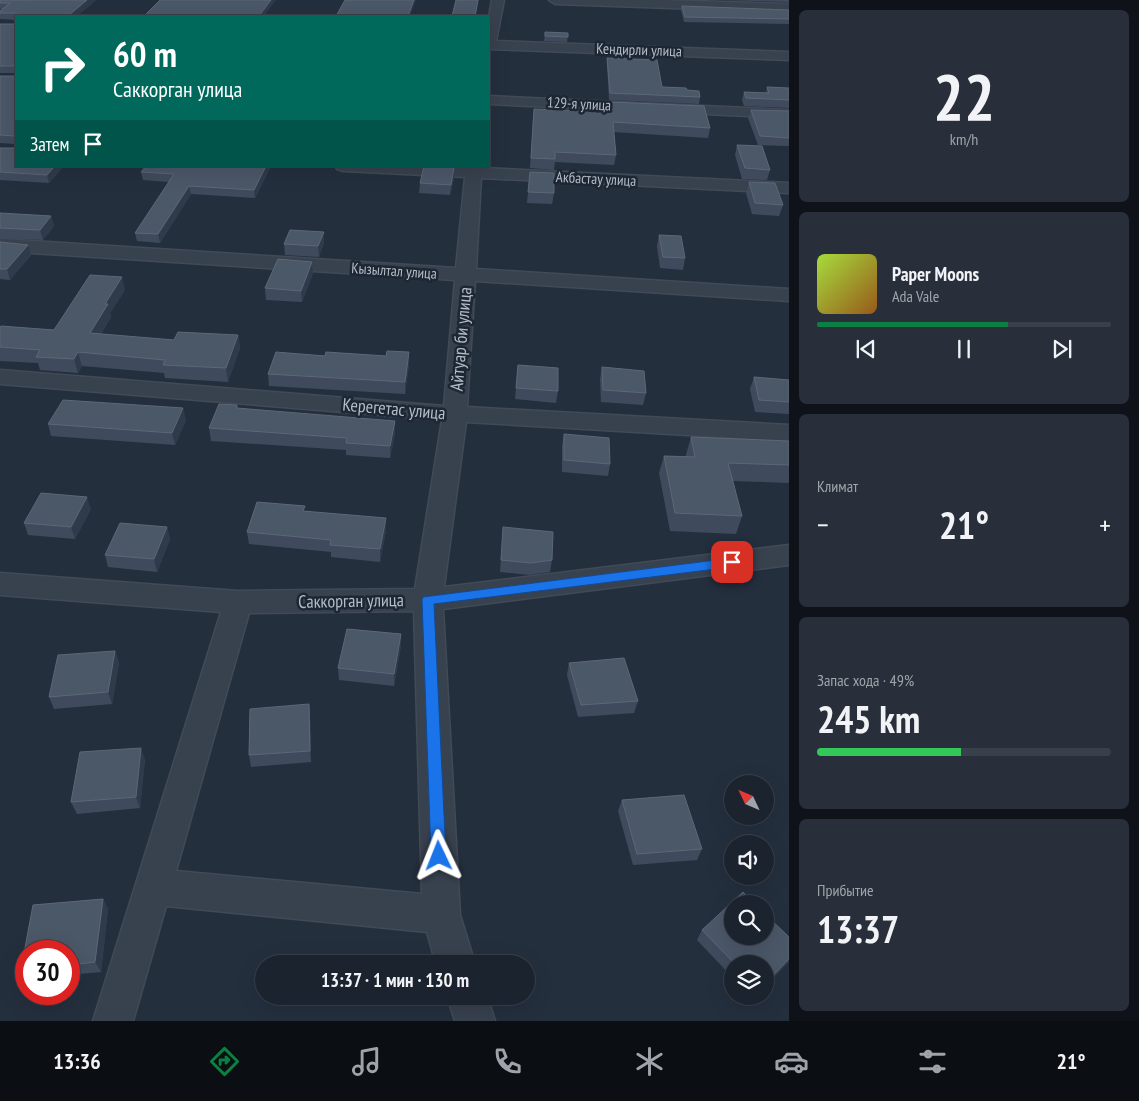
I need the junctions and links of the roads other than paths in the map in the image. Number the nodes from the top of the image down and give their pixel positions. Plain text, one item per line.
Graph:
1 (498, 0) edge
2 (555, 0) edge
3 (789, 8) edge
4 (490, 39) edge
5 (490, 44) edge
6 (789, 56) edge
7 (490, 100) edge
8 (789, 114) edge
9 (376, 167) edge
10 (474, 170) edge
11 (789, 188) edge
12 (0, 245) edge
13 (466, 276) junction
14 (789, 295) edge
15 (0, 378) edge
16 (455, 414) junction
17 (789, 434) edge
18 (789, 555) edge
19 (0, 584) edge
20 (428, 600) junction
21 (238, 602) junction
22 (154, 887) junction
23 (441, 915) junction
24 (453, 955) edge
25 (470, 1005) edge
26 (113, 1021) edge
27 (475, 1021) edge

1 - 4 street
2 - 3 street
5 - 6 street, Кендирли улица
7 - 8 street, 129-я улица
9 - 10 street, Акбастау улица
10 - 11 street, Акбастау улица
10 - 13 street, Айтуар би улица
12 - 13 street, Кызылтал улица
13 - 14 street, Кызылтал улица
13 - 16 street, Айтуар би улица
15 - 16 street, Керегетас улица
16 - 17 street, Керегетас улица
16 - 20 street, Айтуар би улица
18 - 20 street, Саккорган улица
19 - 21 street, Саккорган улица
20 - 21 street, Саккорган улица
20 - 23 street, Айтуар би улица
21 - 22 street
22 - 23 street
22 - 26 street
23 - 24 street, Айтуар би улица
25 - 27 street

